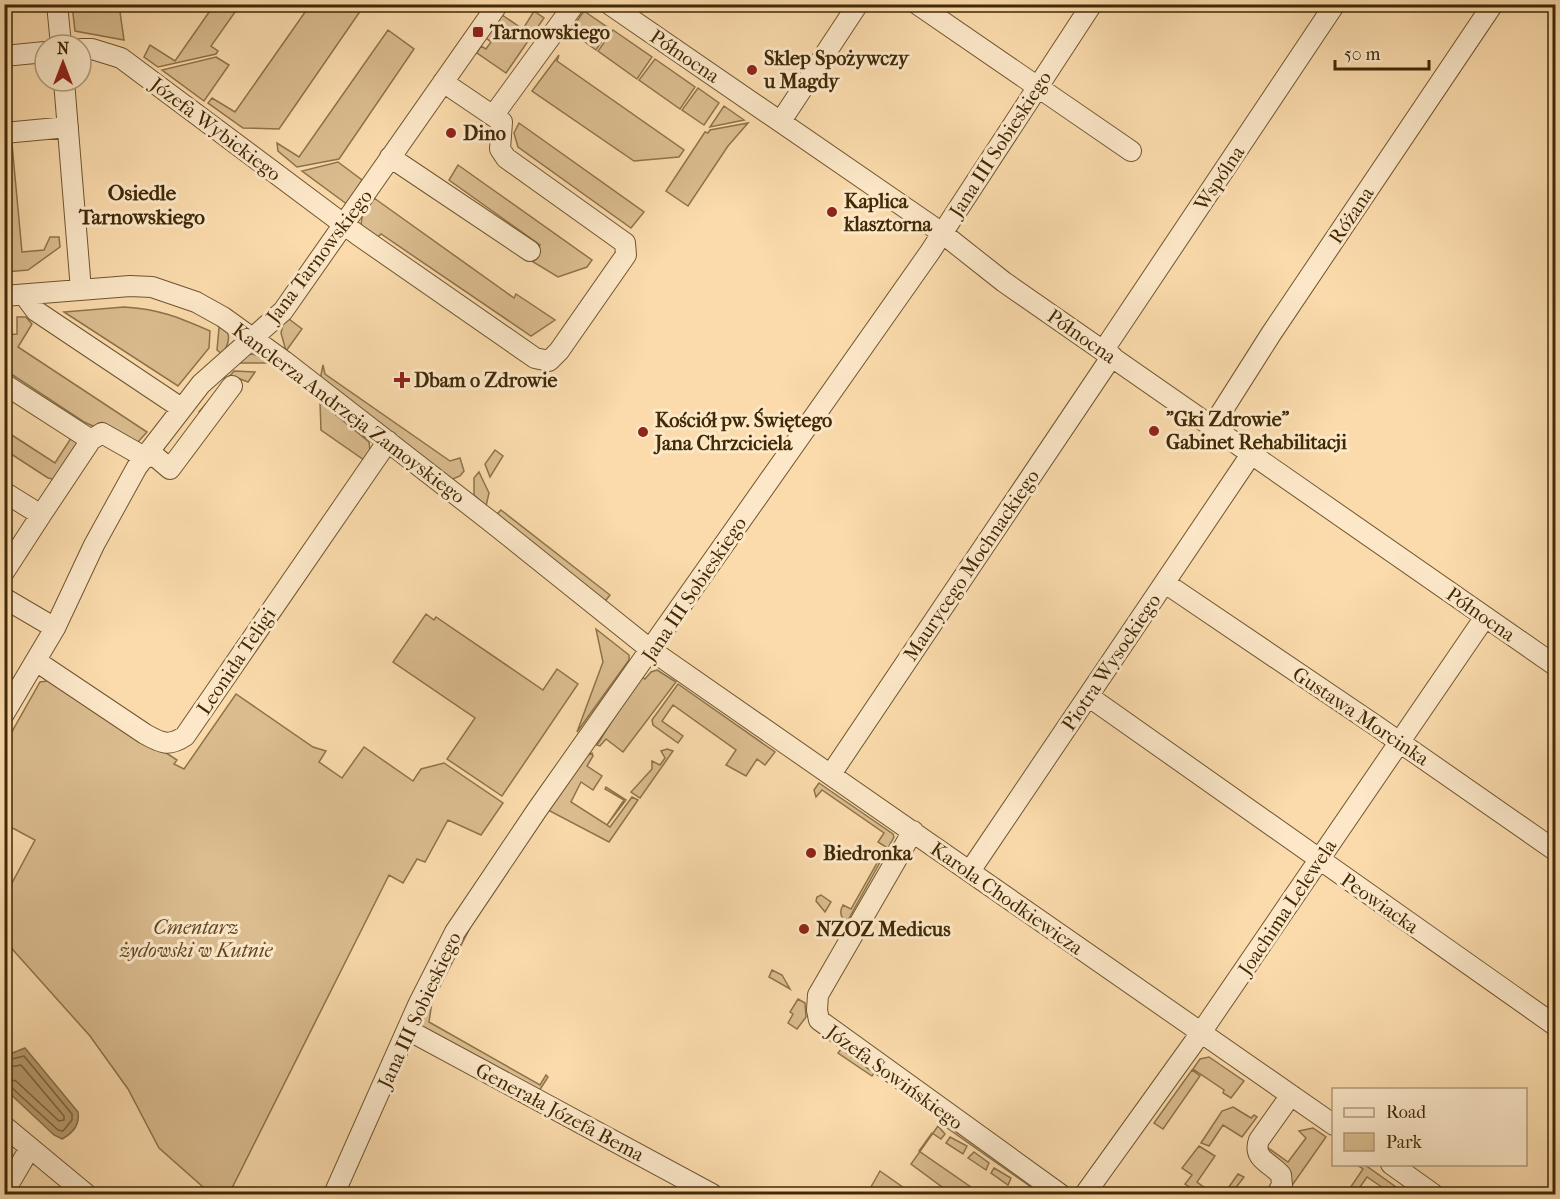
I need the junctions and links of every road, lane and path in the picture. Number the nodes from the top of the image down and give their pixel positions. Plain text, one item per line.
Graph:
1 (57, 4) edge
2 (609, 4) edge
3 (858, 4) edge
4 (917, 4) edge
5 (1092, 4) edge
6 (1335, 4) edge
7 (1493, 4) edge
8 (573, 6) edge
9 (491, 7) edge
10 (60, 33) edge
11 (93, 49) edge
12 (33, 53) edge
13 (4, 56) edge
14 (443, 82) junction
15 (1038, 86) junction
16 (65, 93) edge
17 (493, 116) junction
18 (781, 121) junction
19 (68, 127) junction
20 (4, 133) edge
21 (1131, 151) dead end
22 (390, 158) junction
23 (344, 224) junction
24 (942, 233) junction
25 (530, 251) dead end
26 (81, 290) junction
27 (14, 296) edge
28 (254, 339) junction
29 (1108, 354) junction
30 (4, 384) edge
31 (232, 386) dead end
32 (181, 408) junction
33 (1212, 427) junction
34 (91, 440) junction
35 (388, 441) junction
36 (1251, 453) junction
37 (148, 455) junction
38 (4, 492) edge
39 (41, 515) junction
40 (4, 572) edge
41 (1165, 583) junction
42 (4, 598) edge
43 (1485, 617) junction
44 (55, 628) junction
45 (651, 650) junction
46 (36, 662) junction
47 (1556, 666) edge
48 (1088, 696) junction
49 (4, 714) edge
50 (1400, 742) junction
51 (831, 774) junction
52 (913, 831) junction
53 (1556, 851) edge
54 (1318, 861) junction
55 (970, 871) junction
56 (1556, 1026) edge
57 (408, 1030) junction
58 (1200, 1034) junction
59 (1291, 1095) junction
60 (1332, 1124) edge
61 (4, 1126) edge
62 (30, 1148) junction
63 (1393, 1166) edge
64 (4, 1191) edge
65 (341, 1192) edge
66 (86, 1194) edge
67 (712, 1194) edge
68 (1060, 1194) edge
69 (1085, 1194) edge
70 (1277, 1194) edge
71 (1433, 1194) edge

1 - 10 street
2 - 18 street, Północna
3 - 18 street
4 - 15 street
5 - 15 street, Jana III Sobieskiego
6 - 29 street, Wspólna
7 - 33 street, Różana
8 - 17 street
9 - 14 street, Jana Tarnowskiego
11 - 23 street, Józefa Wybickiego
12 - 13 street
14 - 17 street
14 - 22 street, Jana Tarnowskiego
15 - 21 street
15 - 24 street, Jana III Sobieskiego
16 - 19 street
17 - 23 street, Józefa Wybickiego
18 - 24 street, Północna
19 - 20 street
19 - 26 street
22 - 23 street, Jana Tarnowskiego
22 - 25 street
23 - 28 street, Jana Tarnowskiego
24 - 29 street, Północna
24 - 45 street, Jana III Sobieskiego
26 - 27 street, Kanclerza Andrzeja Zamoyskiego
26 - 28 street, Kanclerza Andrzeja Zamoyskiego
27 - 32 street
28 - 32 street, Jana Tarnowskiego
28 - 35 street, Kanclerza Andrzeja Zamoyskiego
29 - 33 street, Północna
29 - 51 street, Maurycego Mochnackiego
30 - 34 street
31 - 37 street
32 - 37 street, Jana Tarnowskiego
33 - 36 street, Północna
34 - 37 street
34 - 39 street
35 - 45 street, Kanclerza Andrzeja Zamoyskiego
35 - 46 street, Leonida Teligi
36 - 41 street, Piotra Wysockiego
36 - 43 street, Północna
37 - 44 street, Jana Tarnowskiego
38 - 39 street
39 - 40 street
41 - 48 street, Piotra Wysockiego
41 - 50 street, Gustawa Morcinka
42 - 44 street
43 - 47 street, Północna
43 - 50 street, Joachima Lelewela
44 - 46 street, Jana Tarnowskiego
45 - 51 street, Karola Chodkiewicza
45 - 57 street, Jana III Sobieskiego
46 - 49 street, Jana Tarnowskiego
48 - 54 street, Peowiacka
48 - 55 street, Piotra Wysockiego
50 - 53 street, Gustawa Morcinka
50 - 54 street, Joachima Lelewela
51 - 52 street, Karola Chodkiewicza
52 - 55 street, Karola Chodkiewicza
52 - 68 street, Józefa Sowińskiego
54 - 56 street, Peowiacka
54 - 58 street, Joachima Lelewela
55 - 58 street, Karola Chodkiewicza
57 - 65 street, Jana III Sobieskiego
57 - 67 street, Generała Józefa Bema
58 - 59 street, Karola Chodkiewicza
58 - 69 street, Joachima Lelewela
59 - 60 street, Karola Chodkiewicza
59 - 70 street
61 - 62 street
62 - 64 street
62 - 66 street
63 - 71 street

